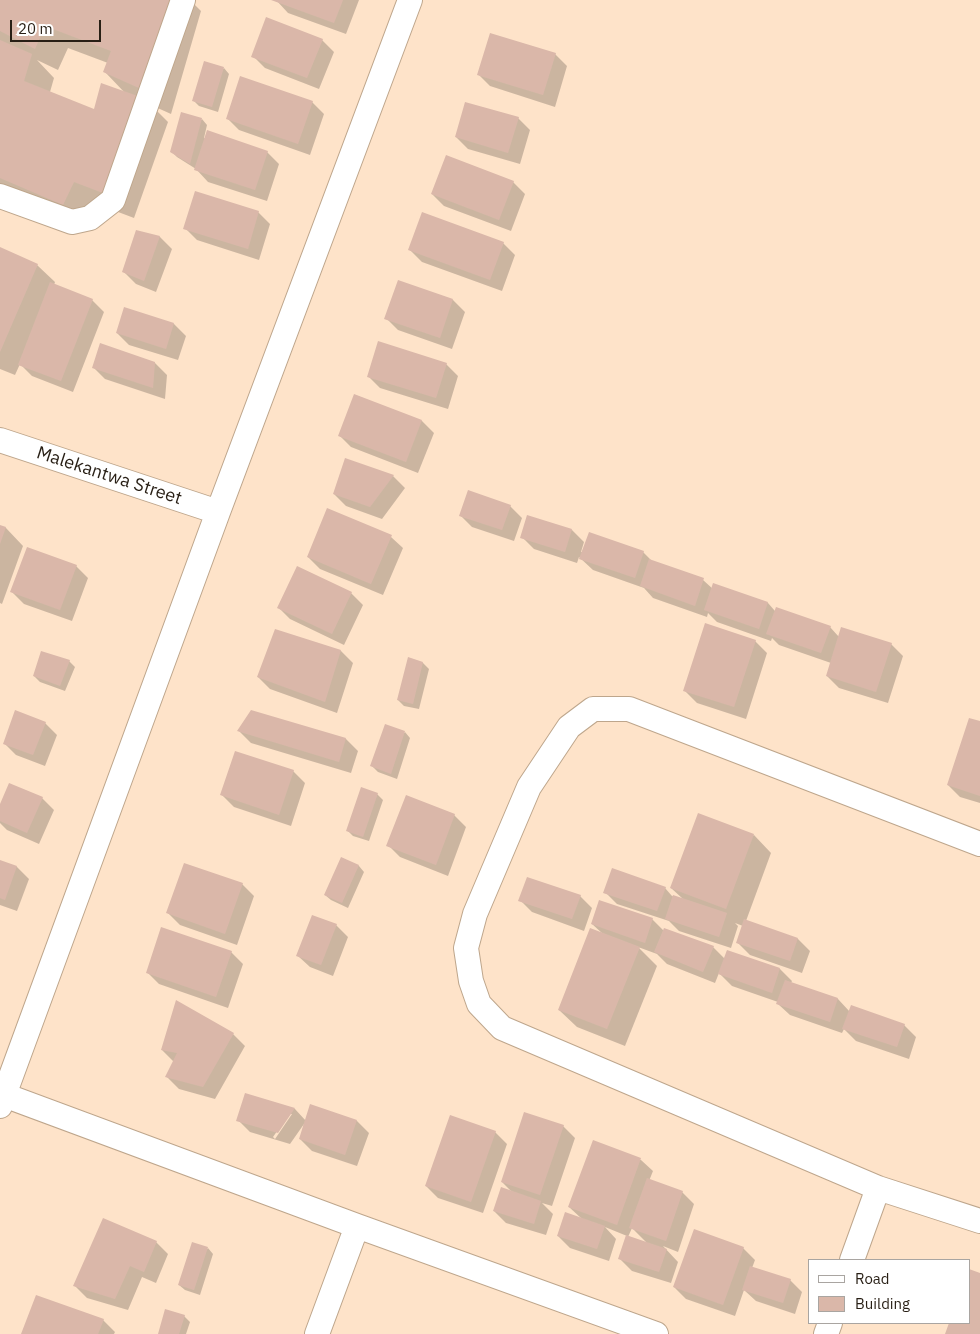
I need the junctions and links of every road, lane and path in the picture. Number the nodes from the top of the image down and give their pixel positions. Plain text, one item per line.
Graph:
1 (183, 0) edge
2 (410, 0) edge
3 (0, 196) edge
4 (0, 440) edge
5 (218, 512) junction
6 (980, 844) edge
7 (2, 1101) edge
8 (878, 1188) junction
9 (980, 1221) edge
10 (357, 1226) junction
11 (852, 1259) edge
12 (317, 1334) edge
13 (656, 1334) edge

1 - 3 street
2 - 5 street
4 - 5 street, Malekantwa Street
5 - 7 street
6 - 8 street
7 - 10 street
8 - 9 street
8 - 11 street
10 - 12 street
10 - 13 street

